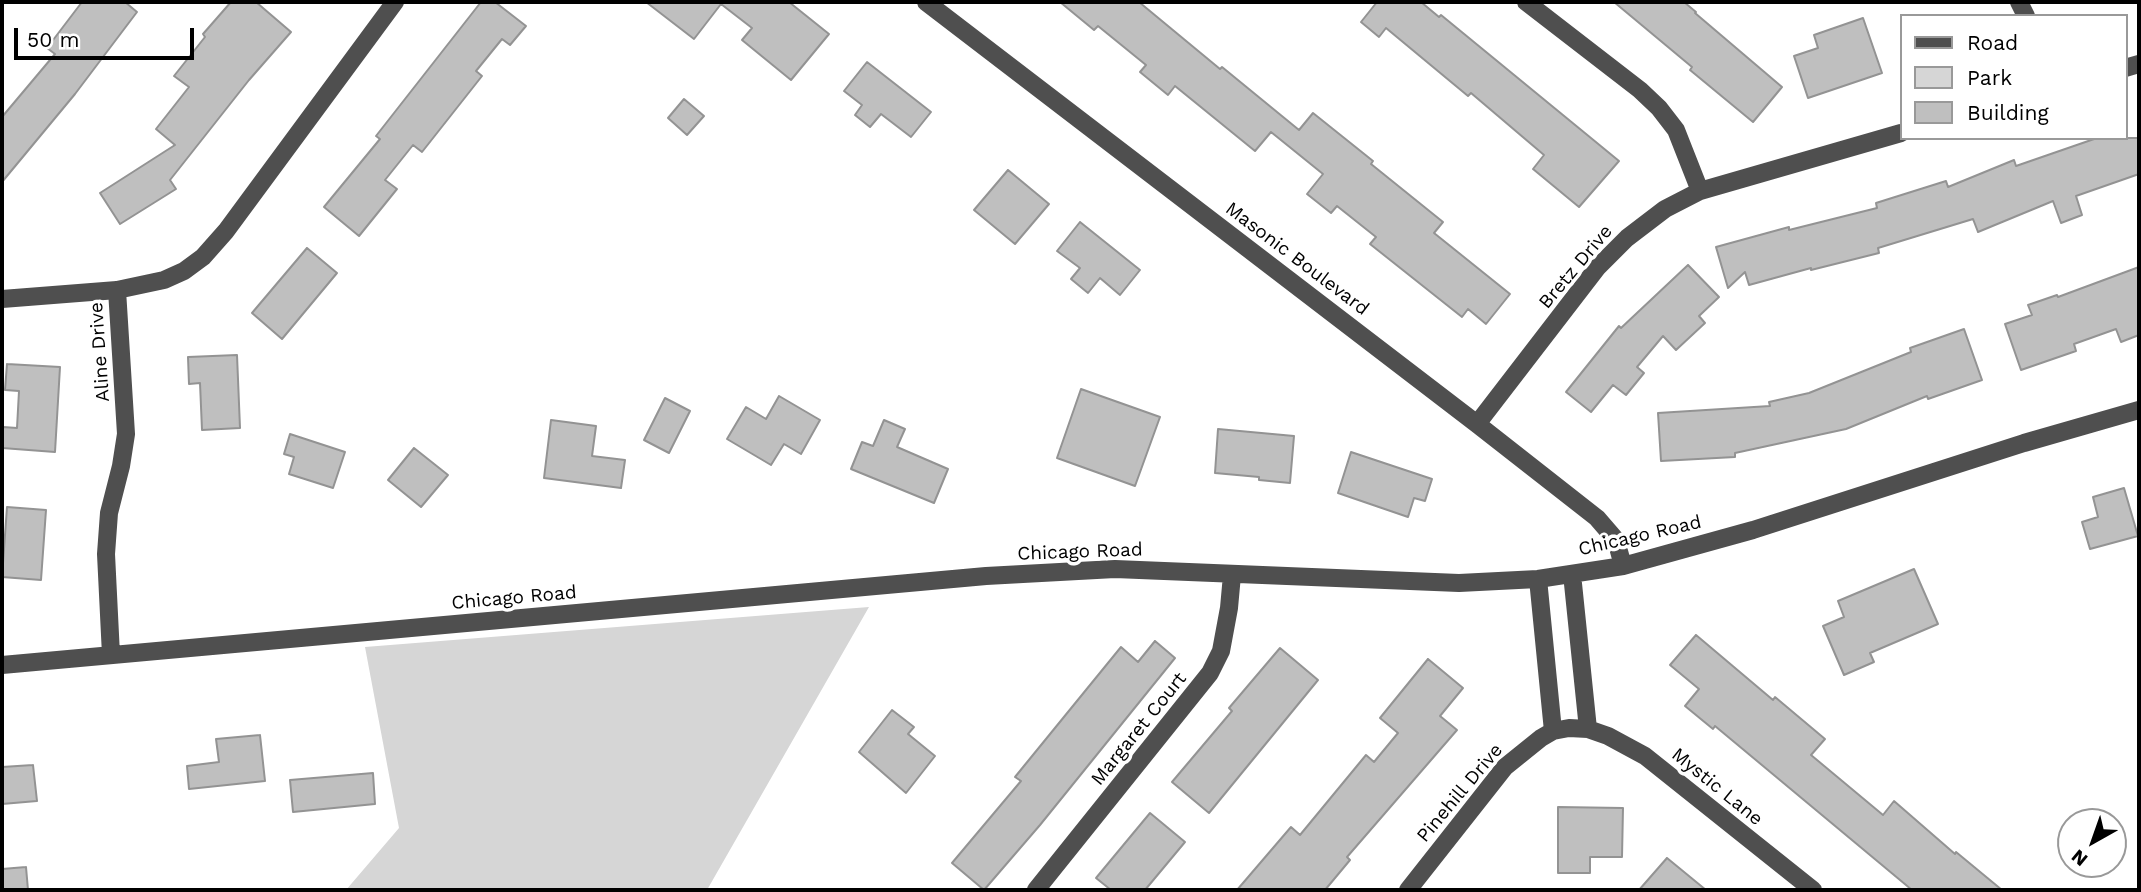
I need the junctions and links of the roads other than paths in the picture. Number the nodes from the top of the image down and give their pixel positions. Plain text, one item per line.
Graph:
1 (395, 2) edge
2 (926, 2) edge
3 (1526, 2) edge
4 (1899, 134) edge
5 (1700, 191) junction
6 (117, 290) junction
7 (2, 299) edge
8 (2139, 410) edge
9 (1477, 424) junction
10 (1623, 566) junction
11 (1572, 574) junction
12 (1232, 575) junction
13 (1538, 579) junction
14 (111, 655) junction
15 (2, 664) edge
16 (1588, 729) junction
17 (1553, 731) junction
18 (1036, 890) edge
19 (1408, 890) edge
20 (1813, 890) edge

1 - 6 street, Aline Drive
2 - 9 street, Masonic Boulevard
3 - 5 street
4 - 5 street, Bretz Drive
5 - 9 street, Bretz Drive
6 - 7 street
6 - 14 street, Aline Drive
8 - 10 street, Chicago Road
9 - 10 street, Masonic Boulevard
10 - 11 street, Chicago Road
11 - 13 street, Chicago Road
11 - 16 street
12 - 13 street, Chicago Road
12 - 14 street, Chicago Road
12 - 18 street, Margaret Court
13 - 17 street
14 - 15 street, Chicago Road
16 - 17 street, Pinehill Drive
16 - 20 street, Mystic Lane
17 - 19 street, Pinehill Drive

